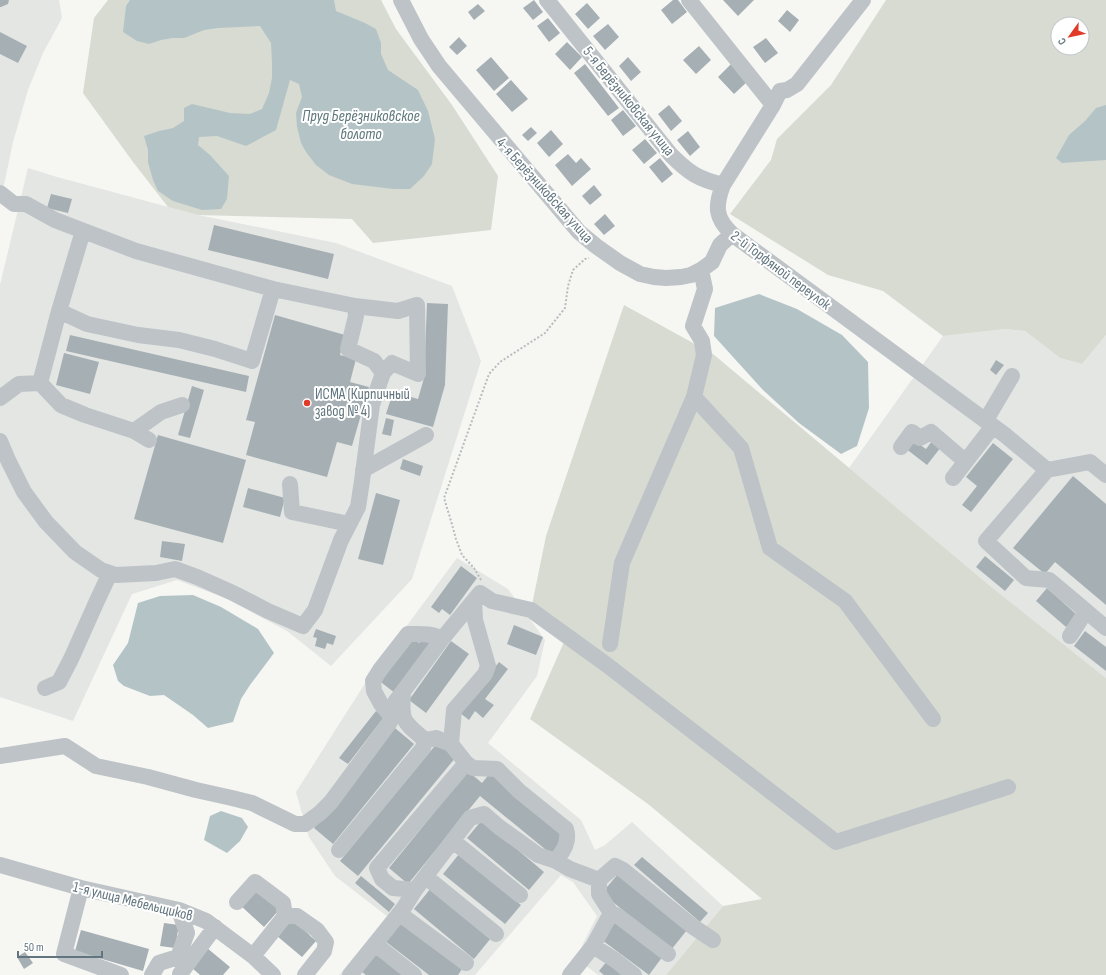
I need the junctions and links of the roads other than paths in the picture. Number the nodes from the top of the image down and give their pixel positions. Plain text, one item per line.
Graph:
1 (401, 0) edge
2 (547, 0) edge
3 (689, 0) edge
4 (861, 1) edge
5 (773, 105) junction
6 (723, 185) junction
7 (0, 193) edge
8 (83, 231) junction
9 (732, 234) junction
10 (701, 270) junction
11 (273, 289) junction
12 (355, 306) junction
13 (60, 311) junction
14 (383, 373) junction
15 (1012, 376) dead end
16 (40, 383) junction
17 (694, 397) junction
18 (0, 398) edge
19 (182, 405) dead end
20 (995, 427) junction
21 (134, 431) junction
22 (426, 435) dead end
23 (149, 440) dead end
24 (0, 441) edge
25 (901, 447) dead end
26 (966, 461) junction
27 (364, 470) junction
28 (1047, 470) junction
29 (1106, 475) edge
30 (953, 478) dead end
31 (290, 484) dead end
32 (349, 524) junction
33 (110, 573) junction
34 (477, 596) junction
35 (1086, 611) junction
36 (1106, 628) edge
37 (1070, 636) dead end
38 (442, 639) junction
39 (610, 644) dead end
40 (45, 688) dead end
41 (403, 692) junction
42 (390, 715) junction
43 (933, 719) dead end
44 (426, 740) junction
45 (451, 744) junction
46 (0, 756) edge
47 (466, 763) junction
48 (1008, 787) dead end
49 (453, 841) junction
50 (339, 850) dead end
51 (556, 861) junction
52 (0, 865) edge
53 (426, 877) junction
54 (599, 880) junction
55 (81, 888) junction
56 (393, 888) junction
57 (415, 890) junction
58 (520, 895) dead end
59 (237, 902) dead end
60 (178, 910) junction
61 (402, 912) junction
62 (611, 913) junction
63 (285, 916) junction
64 (215, 927) junction
65 (496, 934) dead end
66 (713, 940) dead end
67 (375, 944) junction
68 (593, 946) junction
69 (668, 954) dead end
70 (253, 956) junction
71 (466, 963) dead end
72 (121, 975) edge
73 (152, 975) edge
74 (180, 975) edge
75 (273, 975) edge
76 (305, 975) edge
77 (350, 975) edge
78 (414, 975) edge
79 (570, 975) edge
80 (634, 975) edge

1 - 10 street, 4-я Берёзниковская улица
2 - 6 street, 5-я Берёзниковская улица
3 - 5 street
4 - 5 street, 2-й Торфяной переулок
5 - 6 street, 2-й Торфяной переулок
6 - 9 street, 2-й Торфяной переулок
7 - 8 street
8 - 11 street
8 - 13 street
9 - 10 street, 4-я Берёзниковская улица
9 - 20 street, 2-й Торфяной переулок
10 - 17 street
11 - 12 street
11 - 13 street
12 - 14 street
12 - 14 street
13 - 16 street
14 - 27 street
15 - 20 street
16 - 18 street
16 - 21 street
17 - 39 street
17 - 43 street
19 - 21 street
20 - 26 street
20 - 28 street, 2-й Торфяной переулок
21 - 23 street
22 - 27 street
24 - 33 street
25 - 26 street
26 - 30 street
27 - 32 street
28 - 29 street
28 - 35 street
31 - 32 street
32 - 33 street
33 - 40 street
34 - 38 street
34 - 45 street
34 - 48 street
35 - 36 street
35 - 37 street
38 - 41 street
38 - 42 street
41 - 42 street
41 - 44 street
42 - 46 street
44 - 45 street
44 - 50 street
45 - 47 street
47 - 51 street
47 - 56 street
49 - 51 street
49 - 53 street
49 - 58 street
51 - 54 street
52 - 55 street, 1-я улица Мебельщиков
53 - 57 street
53 - 65 street
54 - 62 street
54 - 66 street
55 - 60 street, 1-я улица Мебельщиков
55 - 72 street
56 - 57 street
56 - 61 street
57 - 61 street
59 - 63 street
60 - 64 street, 1-я улица Мебельщиков
60 - 73 street
61 - 67 street
61 - 71 street
62 - 68 street
62 - 69 street
63 - 70 street
63 - 76 street
64 - 70 street, 1-я улица Мебельщиков
64 - 74 street
67 - 77 street
67 - 78 street
68 - 79 street
68 - 80 street
70 - 75 street, 1-я улица Мебельщиков

